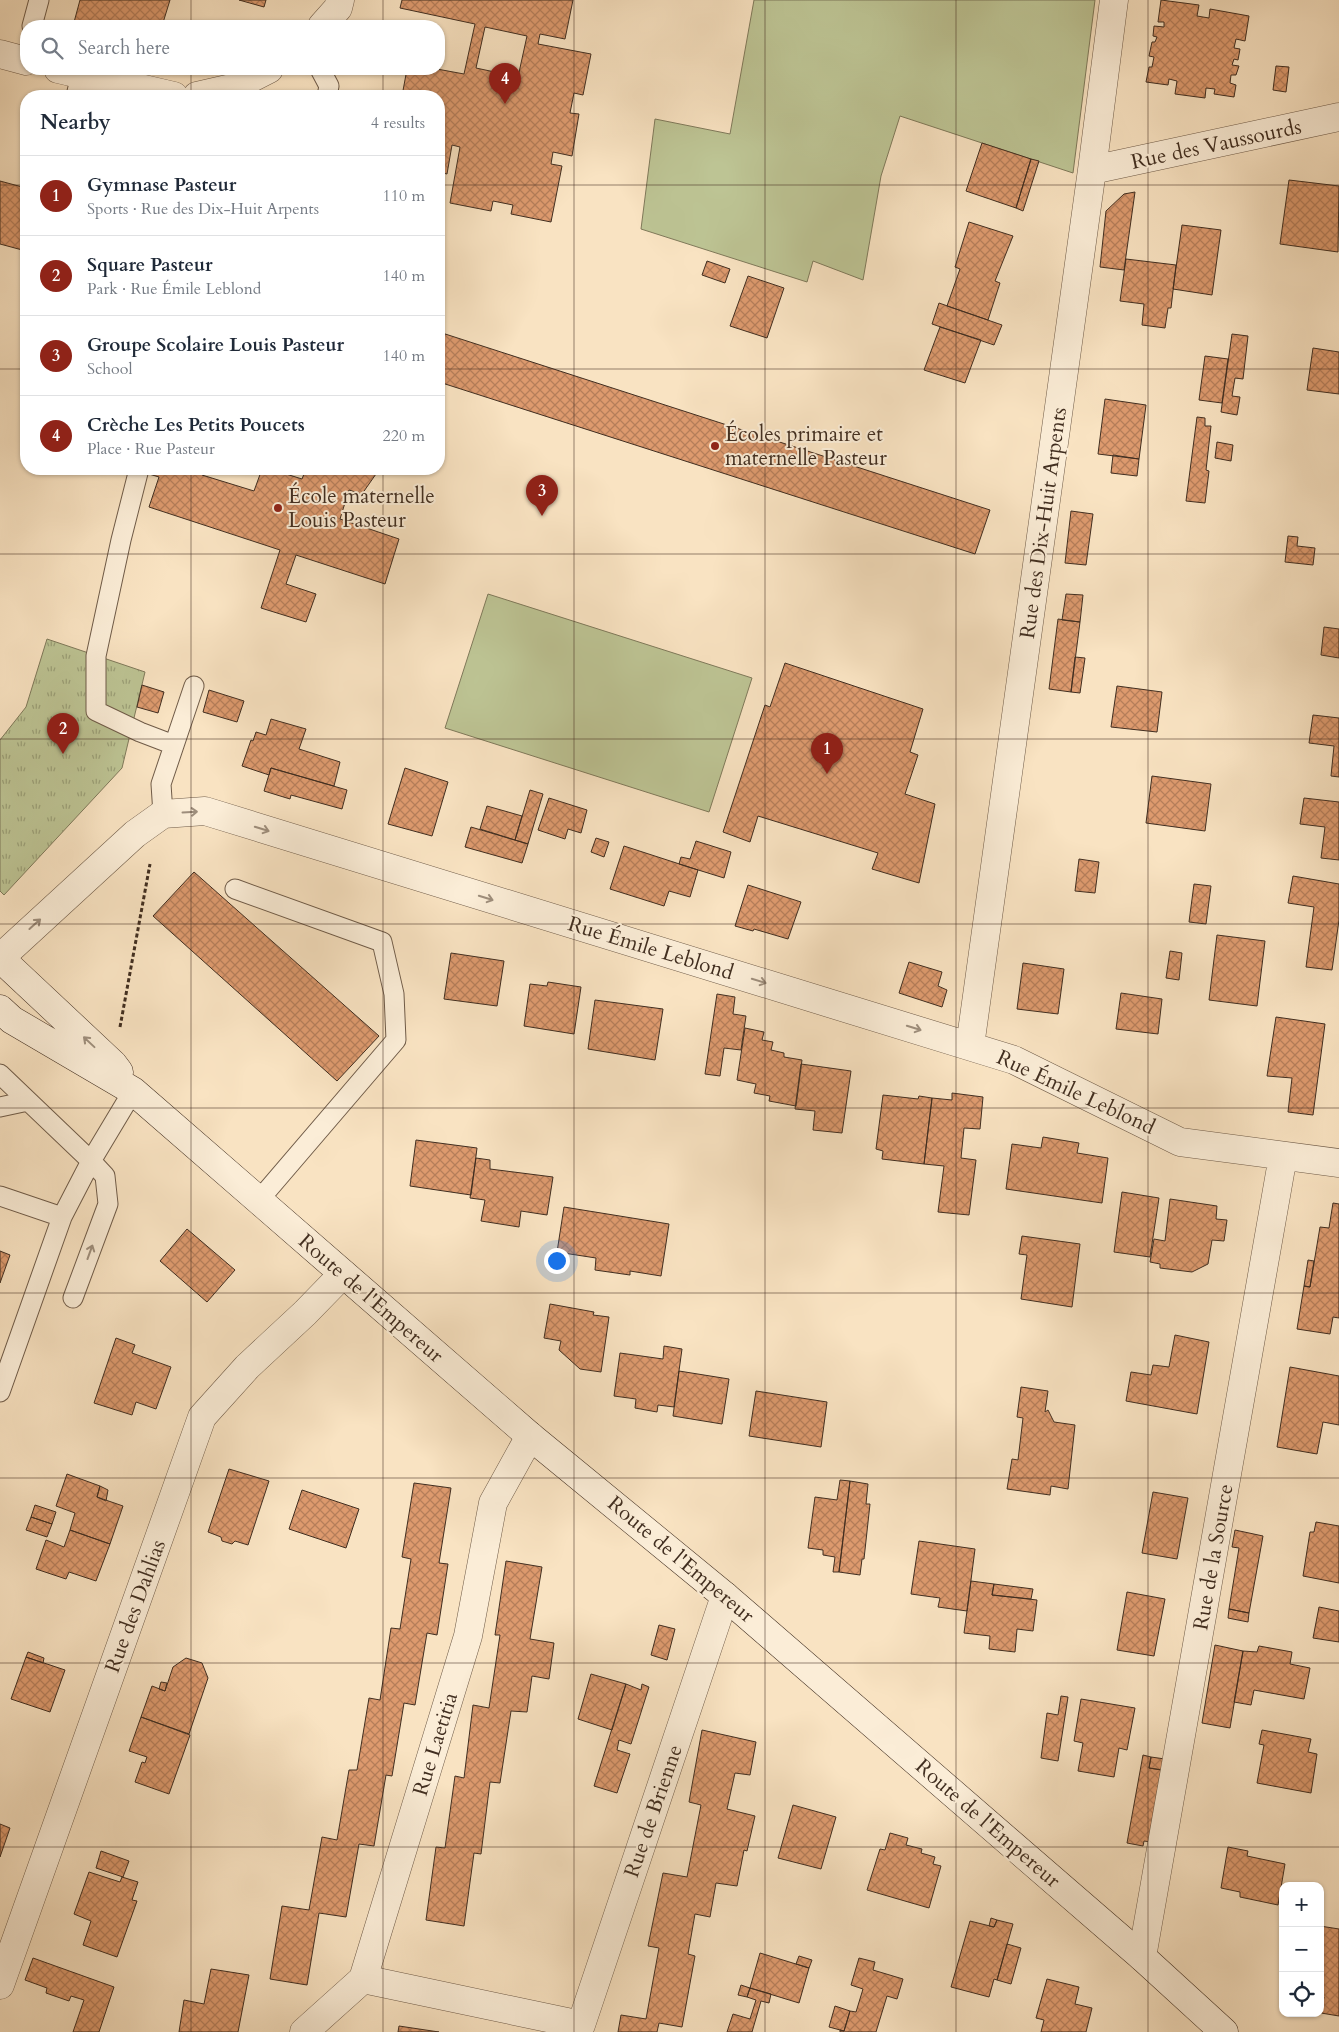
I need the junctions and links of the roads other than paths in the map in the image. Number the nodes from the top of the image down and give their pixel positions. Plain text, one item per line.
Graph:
1 (39, 0) edge
2 (1114, 0) edge
3 (34, 20) edge
4 (259, 75) edge
5 (324, 75) edge
6 (72, 80) edge
7 (136, 90) edge
8 (234, 90) edge
9 (328, 90) edge
10 (1339, 118) edge
11 (1092, 170) junction
12 (137, 475) edge
13 (194, 686) dead end
14 (174, 745) junction
15 (163, 814) junction
16 (236, 889) dead end
17 (0, 958) edge
18 (0, 1009) edge
19 (970, 1046) junction
20 (0, 1074) edge
21 (133, 1091) junction
22 (28, 1101) junction
23 (0, 1107) edge
24 (1284, 1156) junction
25 (90, 1161) junction
26 (1339, 1162) edge
27 (0, 1196) edge
28 (259, 1200) junction
29 (62, 1217) junction
30 (343, 1274) junction
31 (73, 1298) dead end
32 (0, 1392) edge
33 (530, 1436) junction
34 (726, 1596) junction
35 (1142, 1957) junction
36 (364, 1978) junction
37 (0, 1985) edge
38 (580, 2029) edge
39 (304, 2032) edge
40 (1224, 2032) edge

1 - 3 lane
2 - 11 street, Rue des Dix-Huit Arpents
4 - 8 street
5 - 9 lane
6 - 7 street
10 - 11 street, Rue des Vaussourds
11 - 19 street, Rue des Dix-Huit Arpents
12 - 14 lane
13 - 14 lane
14 - 15 lane
17 -> 15 street
15 -> 19 street, Rue Émile Leblond
16 - 28 lane
21 -> 17 street, Route de l'Empereur
18 - 21 street, Route de l'Empereur
19 - 24 street, Rue Émile Leblond
20 - 22 lane
21 - 25 lane
21 - 28 street, Route de l'Empereur
22 - 23 lane
22 - 25 lane
24 - 26 street, Rue Émile Leblond
24 - 35 street, Rue de la Source
25 - 29 lane
31 -> 25 lane
27 - 29 lane
28 - 30 street, Route de l'Empereur
29 - 32 lane
30 - 33 street, Route de l'Empereur
30 - 37 street, Rue des Dahlias
33 - 34 street, Route de l'Empereur
33 - 36 street, Rue Laetitia
34 - 35 street, Route de l'Empereur
34 - 38 street, Rue de Brienne
35 - 40 street, Route de l'Empereur
36 - 38 street, Rue de Brienne
36 - 39 street

